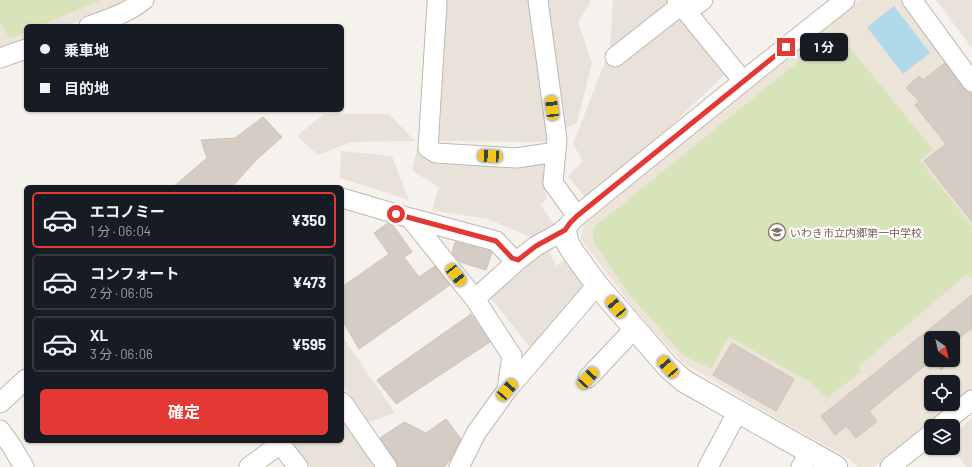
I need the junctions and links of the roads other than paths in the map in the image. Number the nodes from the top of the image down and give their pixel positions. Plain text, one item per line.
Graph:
1 (144, 0) edge
2 (538, 0) edge
3 (703, 0) edge
4 (845, 0) edge
5 (912, 0) edge
6 (437, 3) dead end
7 (682, 6) edge
8 (95, 24) edge
9 (24, 50) edge
10 (615, 57) dead end
11 (0, 58) edge
12 (742, 81) junction
13 (972, 82) edge
14 (556, 152) junction
15 (344, 199) edge
16 (410, 218) junction
17 (571, 223) junction
18 (518, 260) junction
19 (597, 285) junction
20 (475, 299) junction
21 (634, 328) junction
22 (588, 378) dead end
23 (24, 381) edge
24 (507, 390) junction
25 (972, 400) edge
26 (0, 403) edge
27 (344, 405) edge
28 (738, 411) junction
29 (949, 419) edge
30 (0, 430) edge
31 (924, 440) edge
32 (278, 443) edge
33 (280, 443) edge
34 (806, 459) edge
35 (24, 467) edge
36 (249, 467) edge
37 (298, 467) edge
38 (387, 467) edge
39 (459, 467) edge
40 (708, 467) edge
41 (836, 467) edge
42 (890, 467) edge

1 - 8 street
2 - 14 street
3 - 7 street
4 - 12 street
5 - 13 street
6 - 14 street
7 - 10 street
7 - 12 street
9 - 11 street
12 - 17 street
14 - 17 street
15 - 16 street
16 - 18 street
16 - 20 street
17 - 18 street
17 - 19 street
18 - 20 street
19 - 21 street
19 - 24 street
20 - 24 street
21 - 22 street
21 - 28 street
23 - 26 street
24 - 39 street
25 - 29 street
27 - 38 street
28 - 34 street
28 - 40 street
30 - 35 street
31 - 42 street
32 - 36 street
33 - 37 street
34 - 41 street

